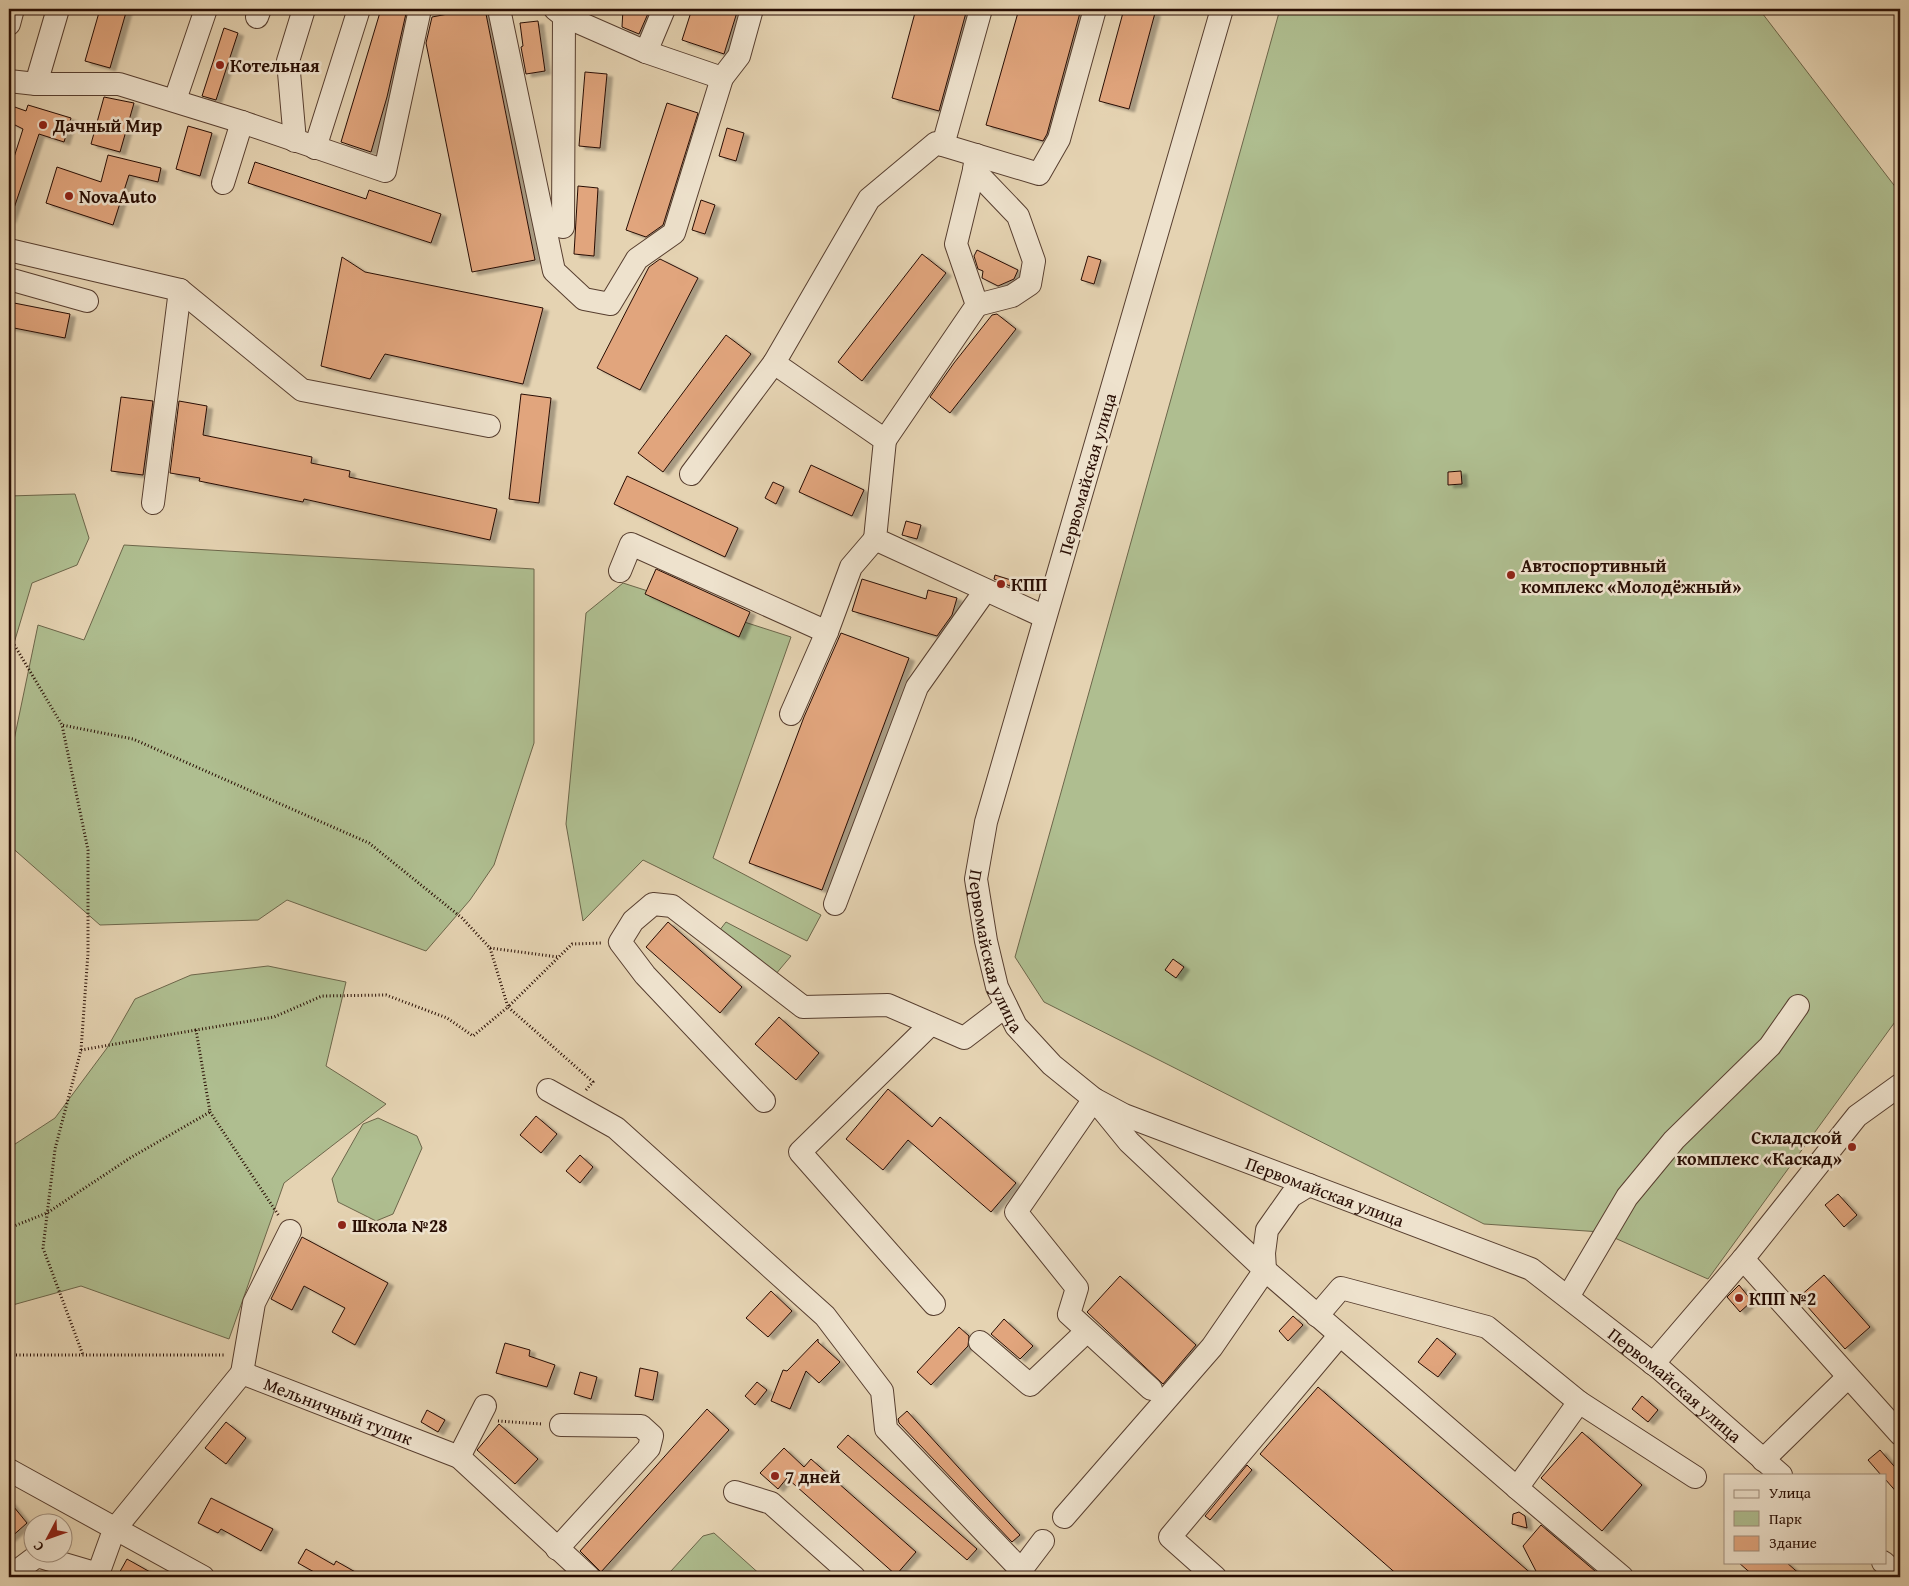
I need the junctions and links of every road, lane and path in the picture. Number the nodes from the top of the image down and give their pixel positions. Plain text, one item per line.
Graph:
1 (13, 9) edge
2 (58, 9) edge
3 (206, 9) edge
4 (304, 9) edge
5 (360, 9) edge
6 (420, 9) edge
7 (499, 9) edge
8 (664, 9) edge
9 (752, 9) edge
10 (981, 9) edge
11 (1095, 9) edge
12 (1222, 9) edge
13 (562, 11) edge
14 (9, 24) edge
15 (646, 52) junction
16 (722, 78) junction
17 (9, 81) edge
18 (36, 84) junction
19 (176, 100) junction
20 (242, 122) junction
21 (305, 144) junction
22 (943, 145) junction
23 (975, 162) junction
24 (223, 183) dead end
25 (563, 227) dead end
26 (9, 250) edge
27 (9, 279) edge
28 (180, 290) junction
29 (87, 300) dead end
30 (977, 304) junction
31 (774, 363) junction
32 (489, 426) dead end
33 (885, 440) junction
34 (691, 474) dead end
35 (153, 503) dead end
36 (876, 539) junction
37 (620, 571) dead end
38 (985, 591) junction
39 (1045, 617) junction
40 (827, 632) junction
41 (9, 636) edge
42 (791, 714) dead end
43 (62, 725) junction
44 (835, 904) dead end
45 (620, 942) junction
46 (490, 948) junction
47 (558, 958) junction
48 (508, 1006) junction
49 (1006, 1006) junction
50 (1798, 1006) dead end
51 (931, 1024) junction
52 (196, 1030) junction
53 (81, 1050) junction
54 (1900, 1085) edge
55 (548, 1090) dead end
56 (1094, 1099) junction
57 (764, 1101) dead end
58 (572, 1103) junction
59 (210, 1112) junction
60 (1309, 1185) junction
61 (47, 1213) junction
62 (9, 1228) edge
63 (290, 1231) joint
64 (1743, 1259) junction
65 (1265, 1270) junction
66 (1568, 1296) junction
67 (934, 1304) dead end
68 (1317, 1316) junction
69 (1087, 1331) junction
70 (1339, 1336) junction
71 (980, 1342) dead end
72 (83, 1355) dead end
73 (1653, 1364) junction
74 (242, 1373) junction
75 (1848, 1377) junction
76 (1152, 1389) dead end
77 (1579, 1402) junction
78 (481, 1413) joint
79 (561, 1425) joint
80 (1900, 1434) edge
81 (459, 1457) junction
82 (1763, 1460) junction
83 (9, 1470) edge
84 (1779, 1474) edge
85 (1695, 1477) dead end
86 (1516, 1488) junction
87 (736, 1492) dead end
88 (1064, 1517) dead end
89 (114, 1530) junction
90 (1043, 1541) dead end
91 (557, 1549) junction
92 (1885, 1564) edge
93 (1020, 1573) edge
94 (98, 1576) edge
95 (9, 1577) edge
96 (203, 1577) edge
97 (589, 1577) edge
98 (854, 1577) edge
99 (1215, 1577) edge
100 (1622, 1577) edge
101 (1900, 1577) edge

1 - 14 street
2 - 18 street
3 - 19 street
4 - 21 street
5 - 21 street
6 - 21 street
7 - 16 street
8 - 15 street
9 - 16 street
10 - 22 street
11 - 23 street
12 - 39 street, Первомайская улица
13 - 15 street
13 - 25 street
15 - 16 street
17 - 18 street
18 - 19 street
19 - 20 street
20 - 21 street
20 - 24 street
22 - 23 street
22 - 31 street
23 - 30 street
23 - 30 street
26 - 28 street
27 - 29 street
28 - 32 street
28 - 35 street
30 - 33 street
31 - 33 street
31 - 34 street
33 - 36 street
36 - 38 street
36 - 40 street
37 - 40 street
38 - 39 street
38 - 44 street
39 - 49 street, Первомайская улица
40 - 42 street
41 - 43 path
43 - 46 path
43 - 53 path
45 - 47 path
45 - 51 street
45 - 57 street
46 - 47 path
46 - 48 path
47 - 48 path
48 - 52 path
48 - 58 path
49 - 51 street
49 - 56 street, Первомайская улица
50 - 66 street
51 - 67 street
52 - 53 path
52 - 59 path
53 - 61 path
54 - 64 street
55 - 58 street
56 - 60 street, Первомайская улица
56 - 65 street
56 - 69 street
58 - 93 street
59 - 61 path
59 - 63 path
60 - 65 street
60 - 66 street, Первомайская улица
61 - 62 path
61 - 72 path
63 - 74 street
64 - 73 street
64 - 75 street
65 - 68 street
65 - 88 street
66 - 73 street, Первомайская улица
68 - 70 street
68 - 77 street
69 - 71 street
69 - 76 street
70 - 86 street
70 - 99 street
73 - 82 street, Первомайская улица
74 - 81 street, Мельничный тупик
74 - 89 street, Мельничный тупик
75 - 80 street
75 - 82 street
77 - 85 street
77 - 86 street
78 - 79 path
78 - 81 street
79 - 91 street
81 - 91 street, Мельничный тупик
82 - 84 street, Первомайская улица
83 - 89 street
86 - 100 street
87 - 98 street
89 - 94 street, Мельничный тупик
89 - 96 street
90 - 93 street
91 - 97 street, Мельничный тупик
92 - 101 street
94 - 95 street

